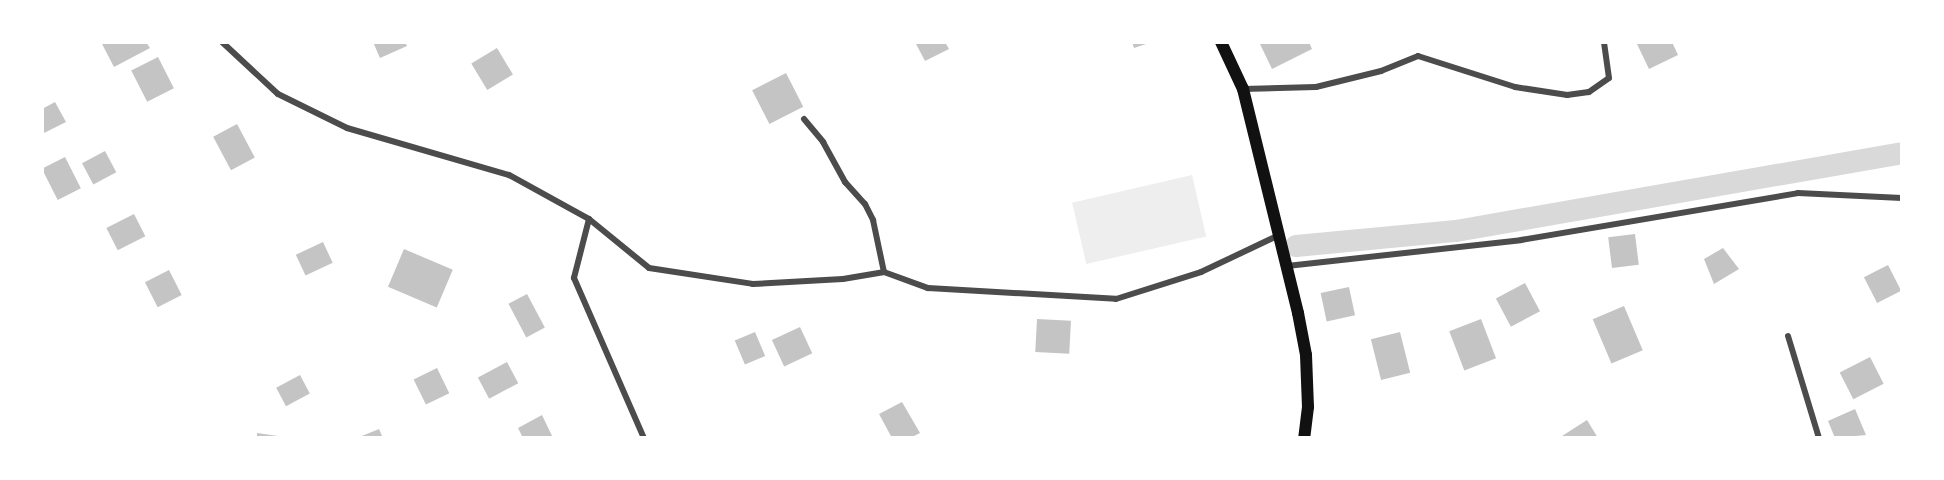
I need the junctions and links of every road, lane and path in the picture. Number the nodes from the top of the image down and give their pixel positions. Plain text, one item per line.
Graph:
1 (222, 42) edge
2 (1221, 42) edge
3 (1604, 42) edge
4 (1243, 89) junction
5 (804, 119) dead end
6 (1902, 198) edge
7 (589, 219) junction
8 (1277, 236) junction
9 (1287, 266) junction
10 (884, 272) junction
11 (1788, 336) dead end
12 (644, 438) edge
13 (1304, 438) edge
14 (1819, 438) edge

1 - 7 street
2 - 4 main road
3 - 4 street
4 - 8 main road
5 - 10 street
6 - 9 street
7 - 10 street
7 - 12 street
8 - 9 main road
8 - 10 street
9 - 13 main road
11 - 14 street

